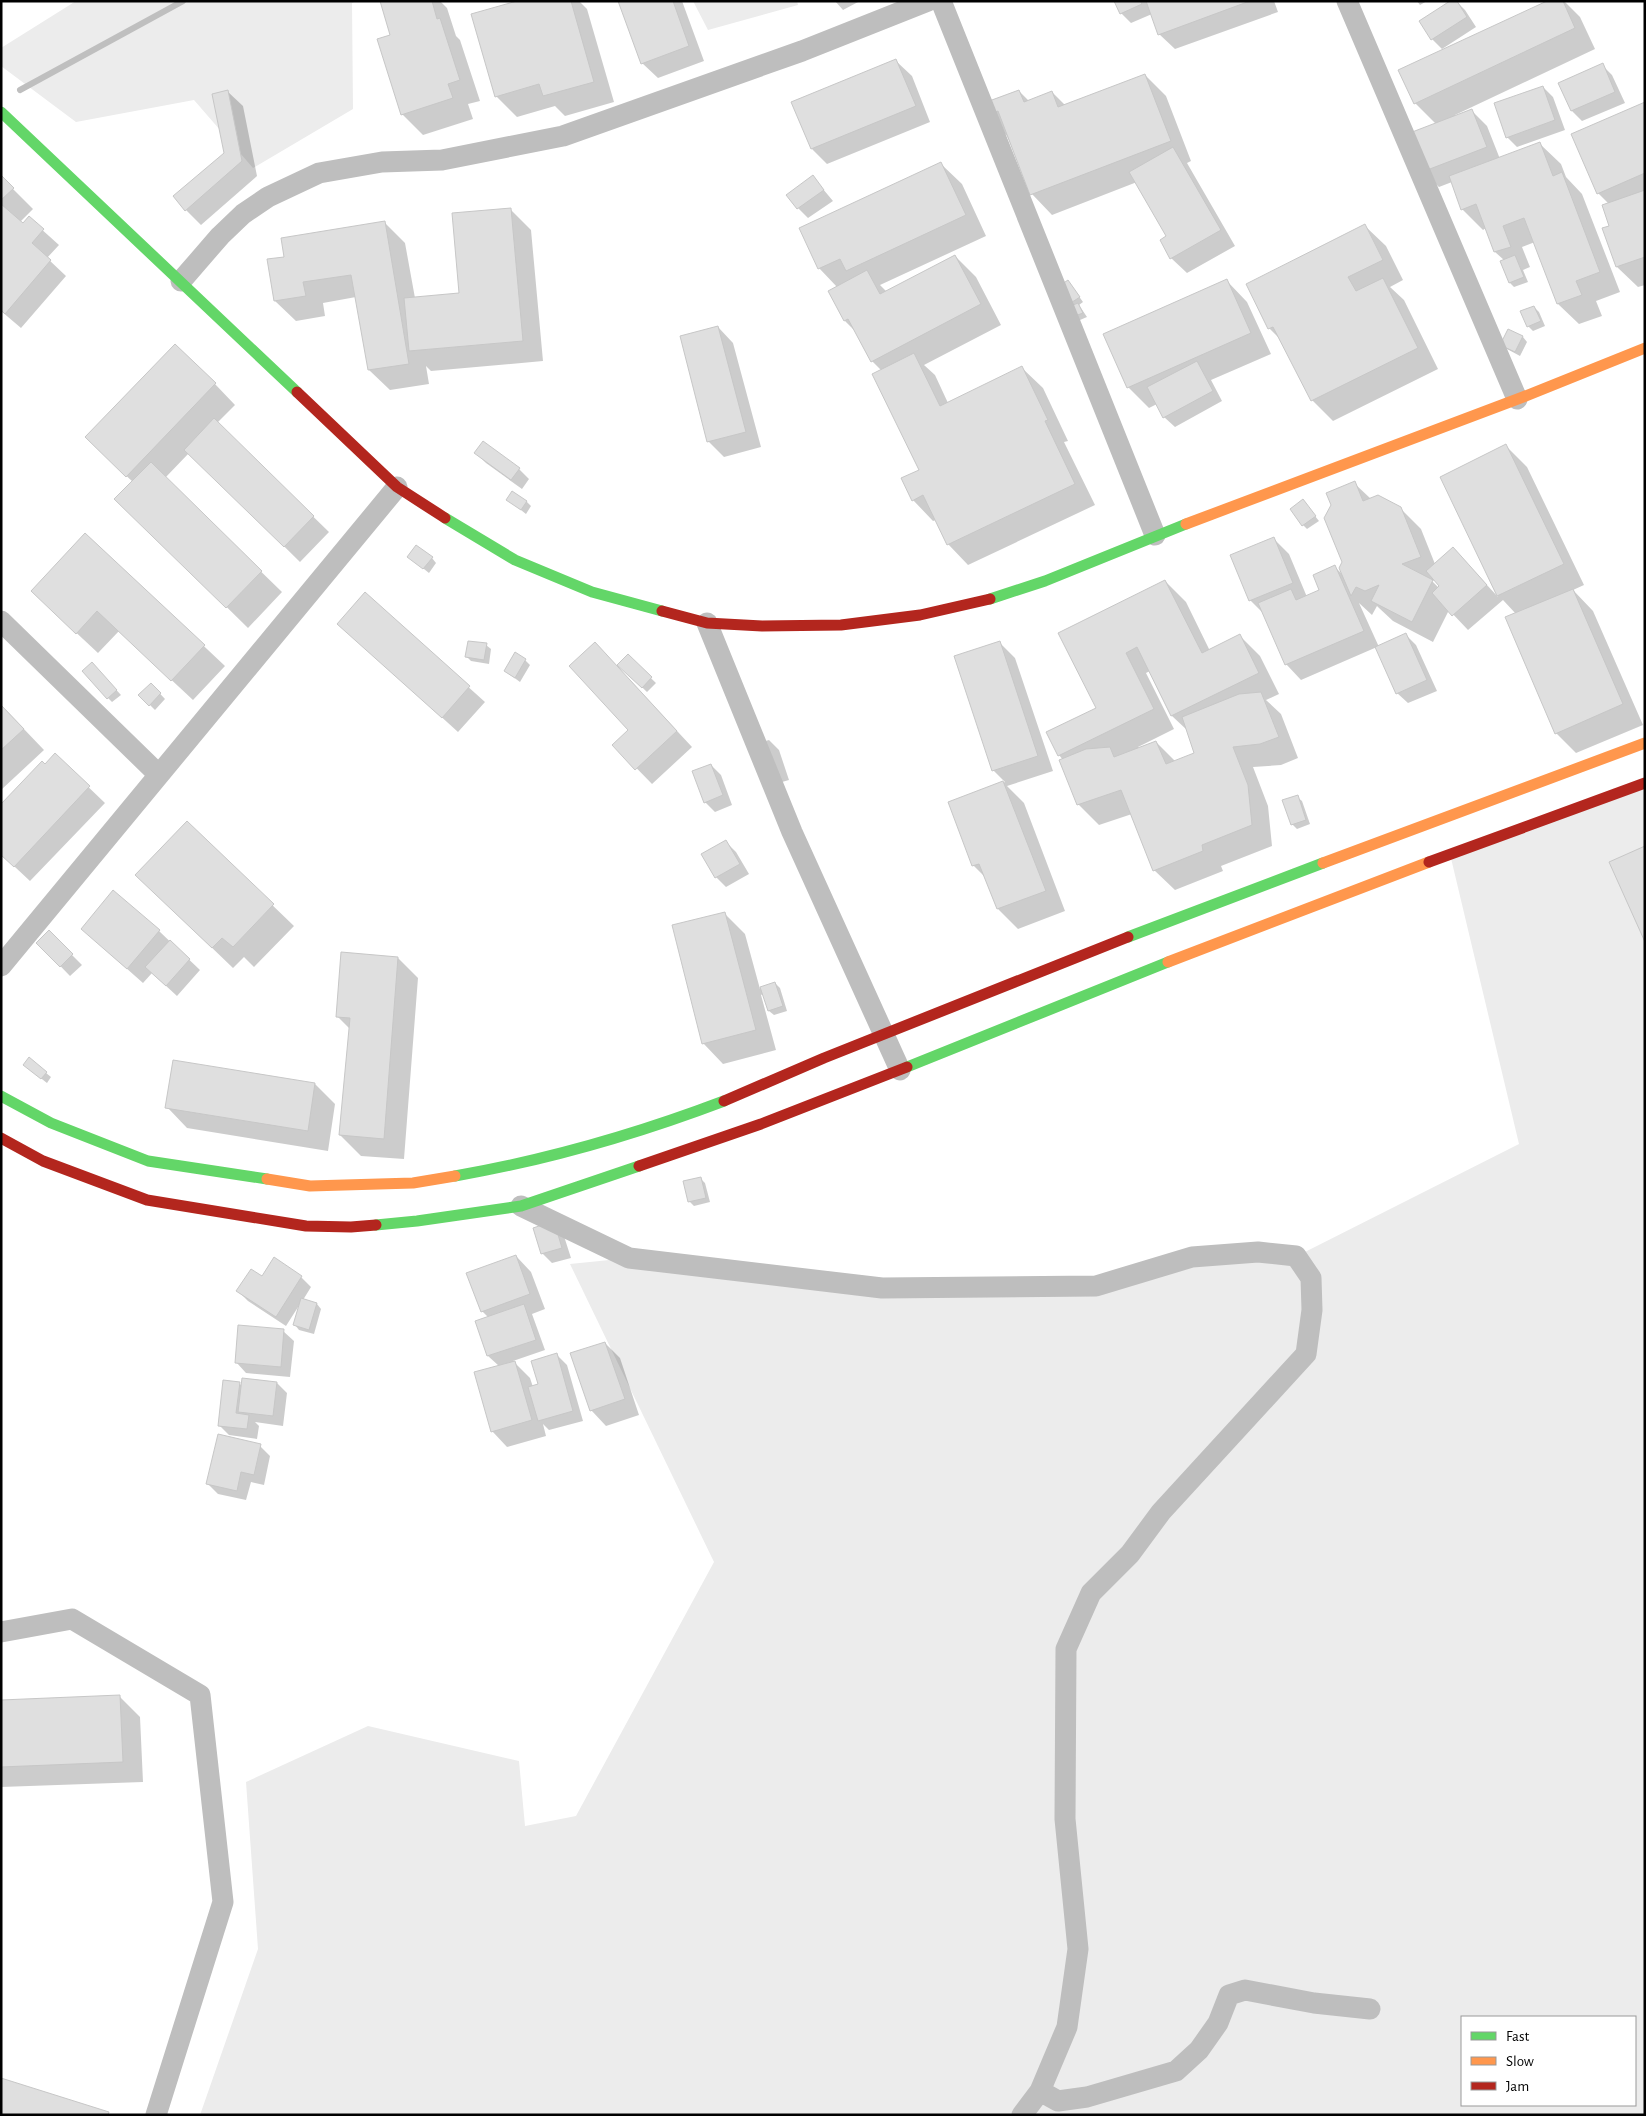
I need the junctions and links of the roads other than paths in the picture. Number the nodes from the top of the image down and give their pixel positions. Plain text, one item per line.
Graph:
1 (928, 1) edge
2 (941, 1) edge
3 (1347, 1) edge
4 (1, 112) edge
5 (181, 281) junction
6 (1645, 348) edge
7 (1517, 399) junction
8 (397, 487) junction
9 (1155, 535) junction
10 (1, 621) edge
11 (707, 623) junction
12 (1645, 743) edge
13 (158, 774) junction
14 (1645, 784) edge
15 (1, 966) edge
16 (884, 1035) junction
17 (900, 1070) junction
18 (1, 1096) edge
19 (1, 1138) edge
20 (521, 1206) junction
21 (1, 1632) edge
22 (1370, 2009) dead end
23 (1040, 2091) junction
24 (156, 2115) edge
25 (1022, 2115) edge

1 - 5 street
2 - 9 street
3 - 7 street
4 - 5 street
5 - 8 street
6 - 7 street
7 - 9 street
8 - 11 street
8 - 13 street
9 - 11 street
10 - 13 street
11 - 16 street
12 - 16 street
13 - 15 street
14 - 17 street
16 - 17 street
16 - 18 street
17 - 20 street
19 - 20 street
20 - 23 street
21 - 24 street
22 - 23 street
23 - 25 street

